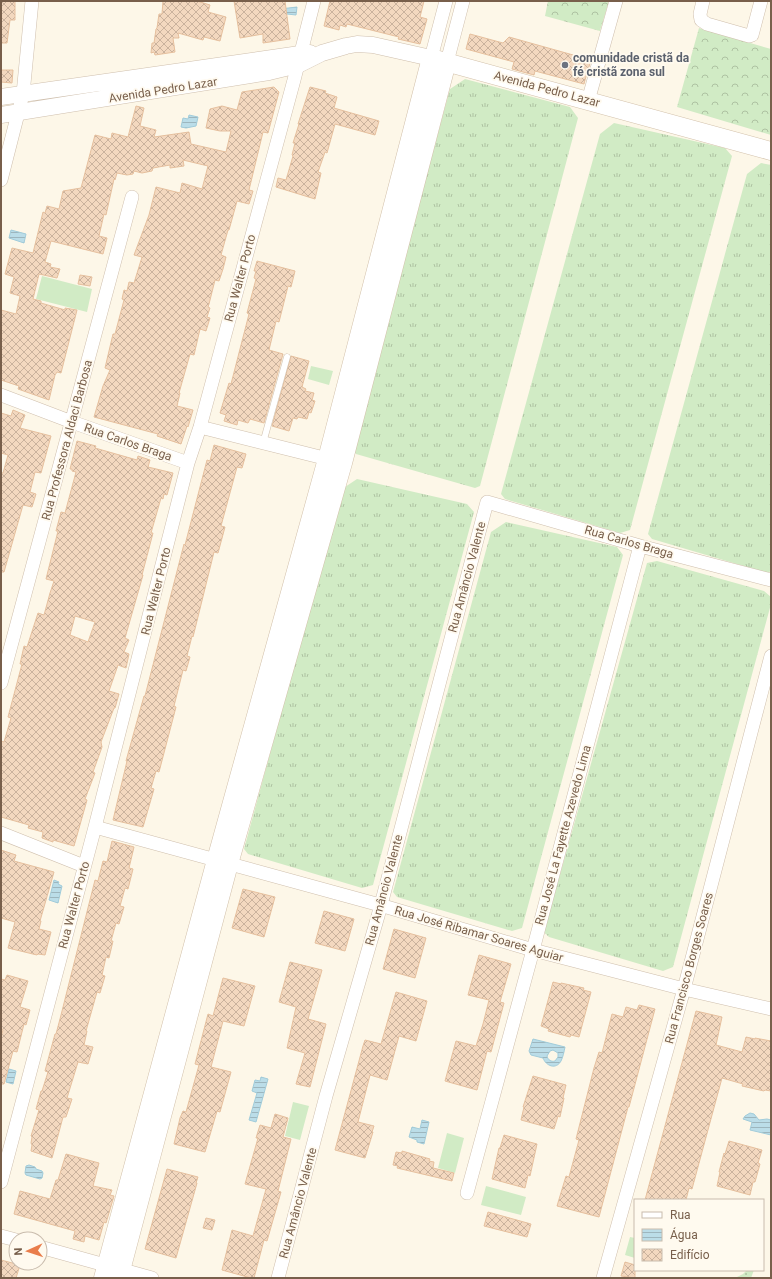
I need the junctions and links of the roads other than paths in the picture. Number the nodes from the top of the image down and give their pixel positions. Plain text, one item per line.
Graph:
1 (32, 1) edge
2 (314, 1) edge
3 (446, 1) edge
4 (463, 1) edge
5 (616, 1) edge
6 (703, 1) edge
7 (762, 1) edge
8 (299, 59) junction
9 (439, 60) junction
10 (126, 87) junction
11 (23, 94) junction
12 (1, 97) edge
13 (588, 101) junction
14 (19, 112) junction
15 (1, 115) edge
16 (771, 151) edge
17 (1, 180) edge
18 (132, 197) dead end
19 (287, 357) dead end
20 (1, 395) edge
21 (72, 422) junction
22 (200, 427) junction
23 (263, 443) junction
24 (335, 461) junction
25 (188, 463) junction
26 (487, 502) joint
27 (640, 546) junction
28 (771, 580) edge
29 (771, 656) edge
30 (1, 683) edge
31 (95, 827) junction
32 (1, 833) edge
33 (223, 862) junction
34 (84, 866) junction
35 (380, 906) junction
36 (533, 950) junction
37 (684, 990) junction
38 (771, 1009) edge
39 (1, 1182) edge
40 (467, 1193) dead end
41 (48, 1250) edge
42 (112, 1273) edge
43 (152, 1278) edge
44 (278, 1278) edge
45 (603, 1278) edge

1 - 11 street
2 - 8 street, Rua Walter Porto
3 - 9 street
4 - 9 street
5 - 13 street
6 - 7 street
8 - 9 street, Avenida Pedro Lazar
8 - 10 street, Avenida Pedro Lazar
8 - 22 street, Rua Walter Porto
9 - 13 main road, Avenida Pedro Lazar
9 - 24 main road
10 - 11 street, Avenida Pedro Lazar
10 - 14 street, Avenida Pedro Lazar
11 - 12 street, Avenida Pedro Lazar
11 - 14 street
13 - 16 main road, Avenida Pedro Lazar
14 - 15 street, Avenida Pedro Lazar
14 - 17 street
18 - 21 street, Rua Professora Aldaci Barbosa
19 - 23 lane
20 - 21 street, Rua Carlos Braga
21 - 25 street, Rua Carlos Braga
21 - 30 street, Rua Professora Aldaci Barbosa
22 - 23 street
22 - 25 street, Rua Walter Porto
23 - 24 street
24 - 33 main road
25 - 31 street, Rua Walter Porto
26 - 27 street, Rua Carlos Braga
26 - 35 street, Rua Amâncio Valente
27 - 28 street, Rua Carlos Braga
27 - 36 street, Rua José La Fayette Azevedo Lima
29 - 37 street, Rua Francisco Borges Soares
31 - 33 street, Rua José Ribamar Soares Aguiar
31 - 34 street, Rua Walter Porto
32 - 34 street
33 - 35 street, Rua José Ribamar Soares Aguiar
33 - 42 main road
34 - 39 street, Rua Walter Porto
35 - 36 street, Rua José Ribamar Soares Aguiar
35 - 44 street, Rua Amâncio Valente
36 - 37 street, Rua José Ribamar Soares Aguiar
36 - 40 street, Rua José La Fayette Azevedo Lima
37 - 38 street, Rua José Ribamar Soares Aguiar
37 - 45 street, Rua Francisco Borges Soares
41 - 42 street
42 - 43 street

